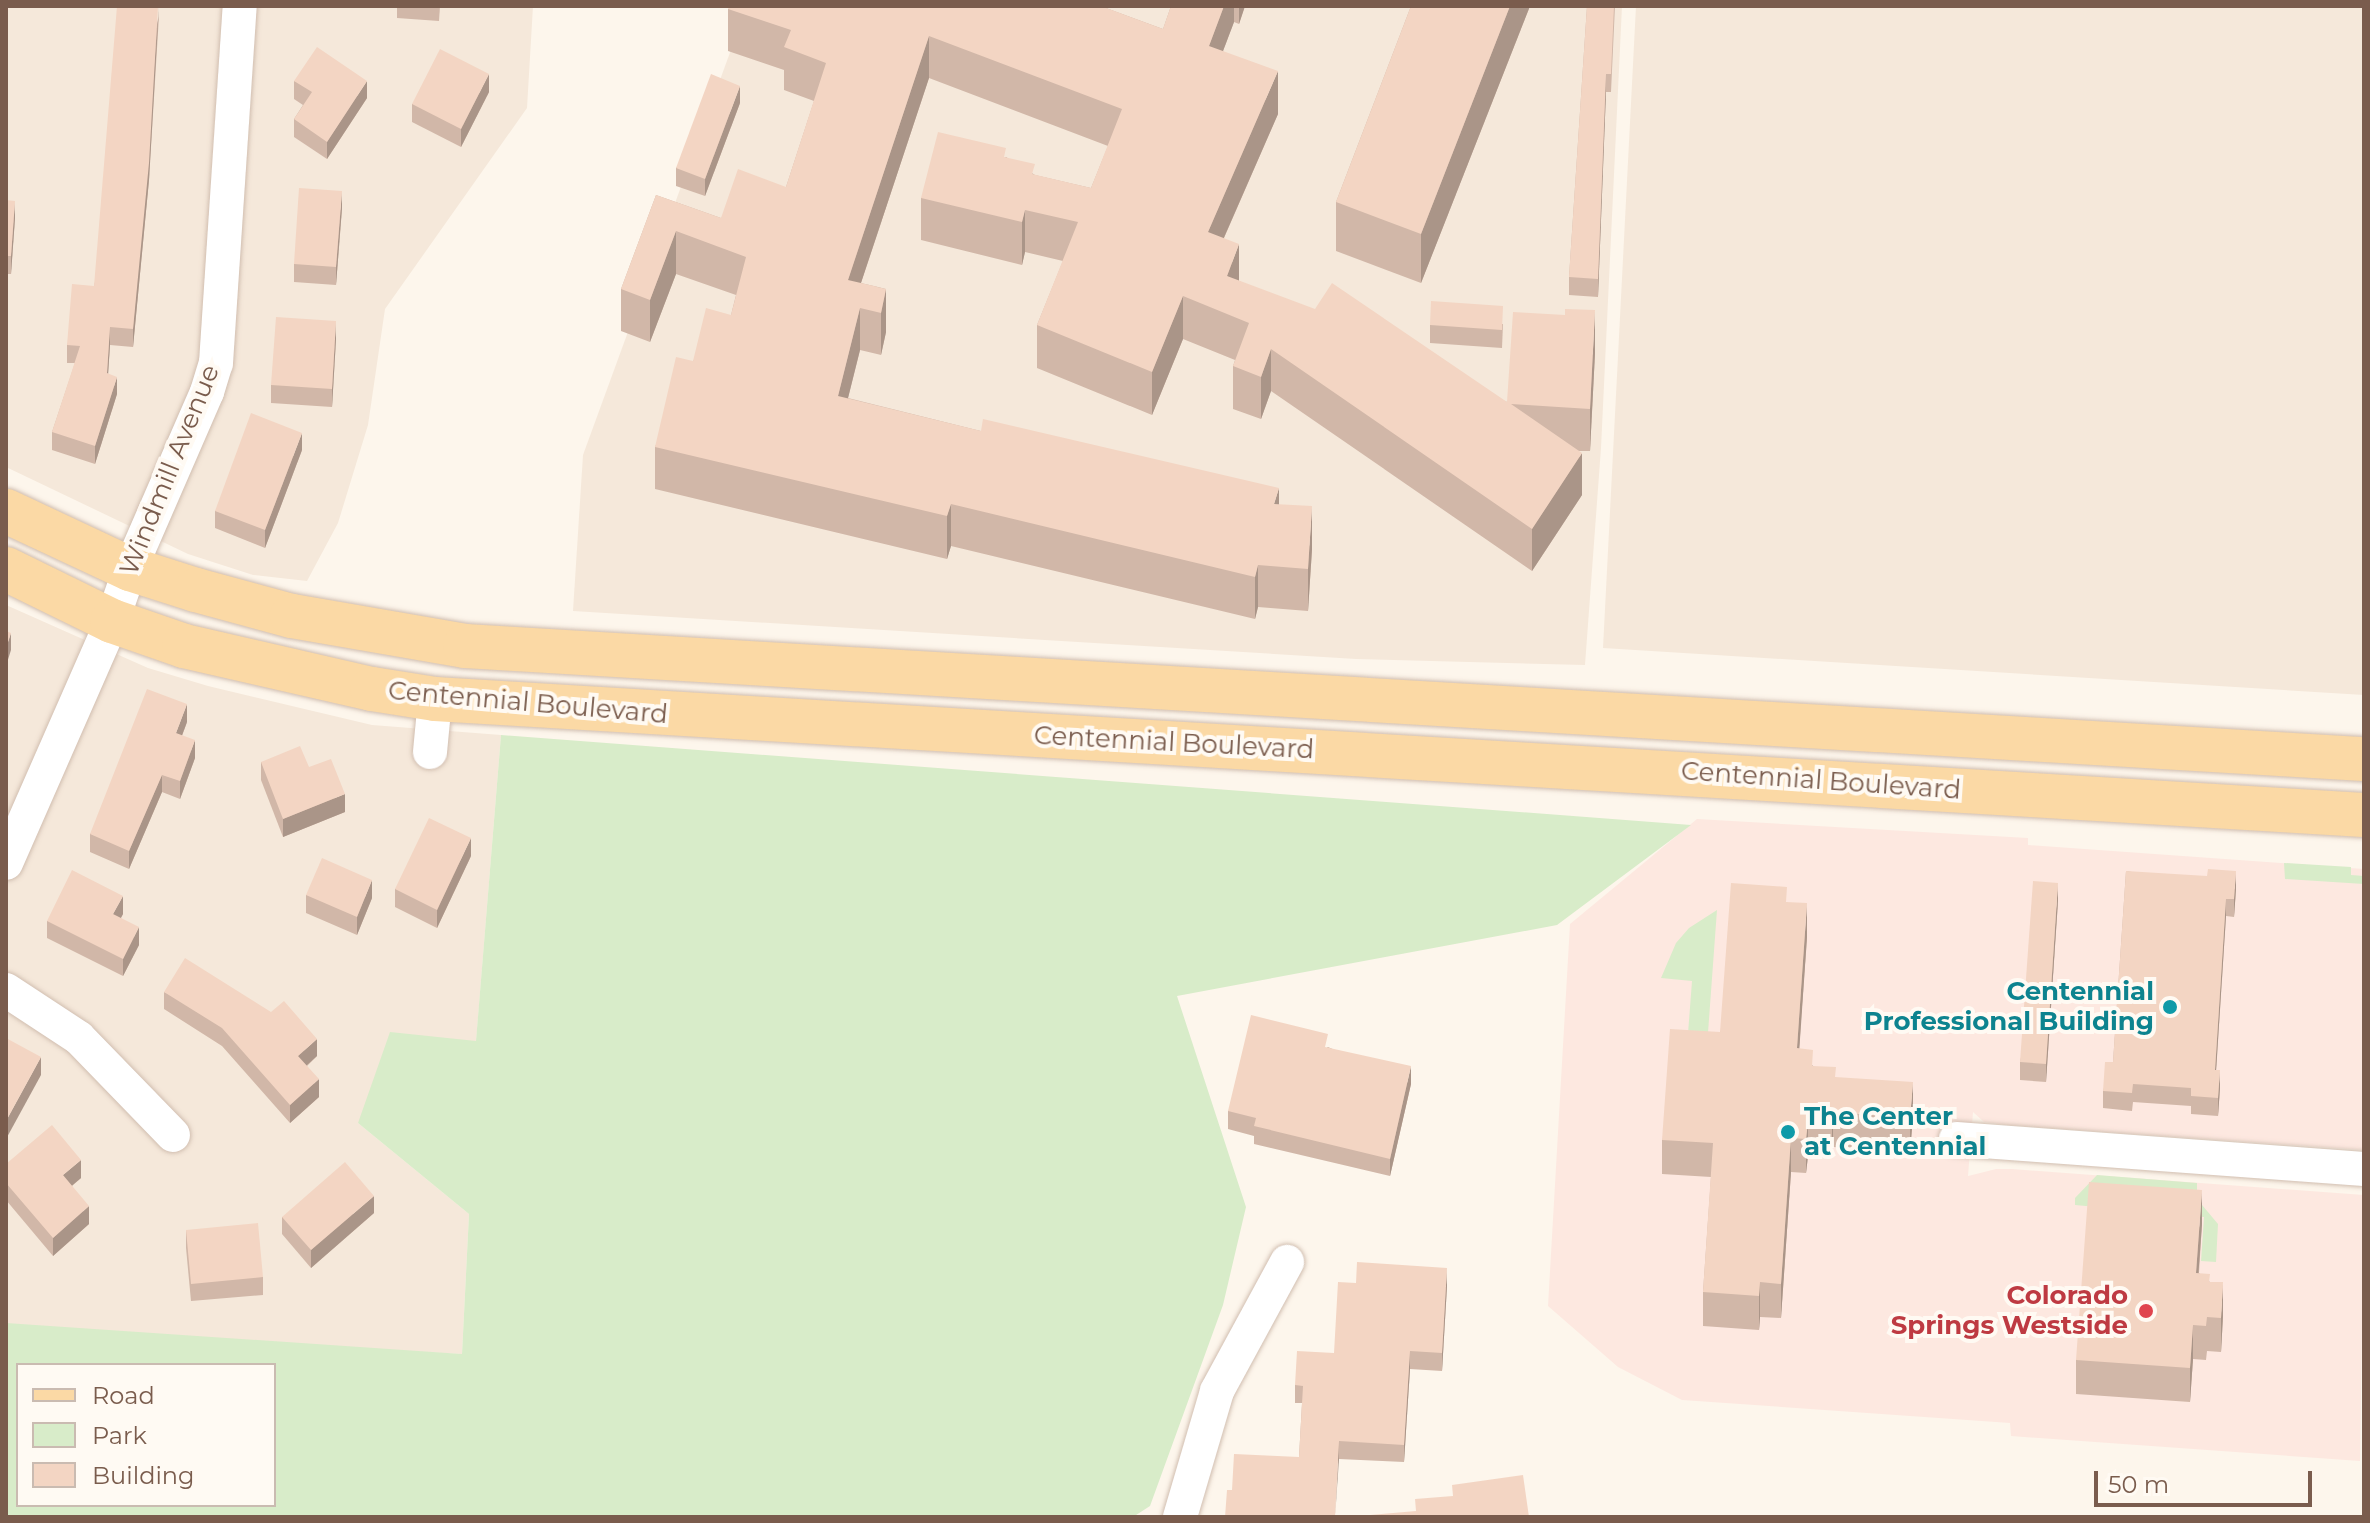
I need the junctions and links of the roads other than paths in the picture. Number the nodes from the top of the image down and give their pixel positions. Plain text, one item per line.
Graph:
1 (240, 6) edge
2 (6, 511) edge
3 (6, 569) edge
4 (130, 569) junction
5 (112, 621) junction
6 (435, 699) junction
7 (430, 752) dead end
8 (2364, 759) edge
9 (2364, 815) edge
10 (6, 863) edge
11 (6, 990) edge
12 (173, 1135) dead end
13 (1956, 1139) dead end
14 (2364, 1169) edge
15 (1287, 1262) dead end
16 (1180, 1517) edge

1 - 4 street, Windmill Avenue
2 - 4 main road, Centennial Boulevard
3 - 5 main road, Centennial Boulevard
4 - 5 street, Windmill Avenue
4 - 8 main road, Centennial Boulevard
5 - 6 main road, Centennial Boulevard
5 - 10 street, Windmill Avenue
6 - 7 street
6 - 9 main road, Centennial Boulevard
11 - 12 street
13 - 14 street
15 - 16 street

